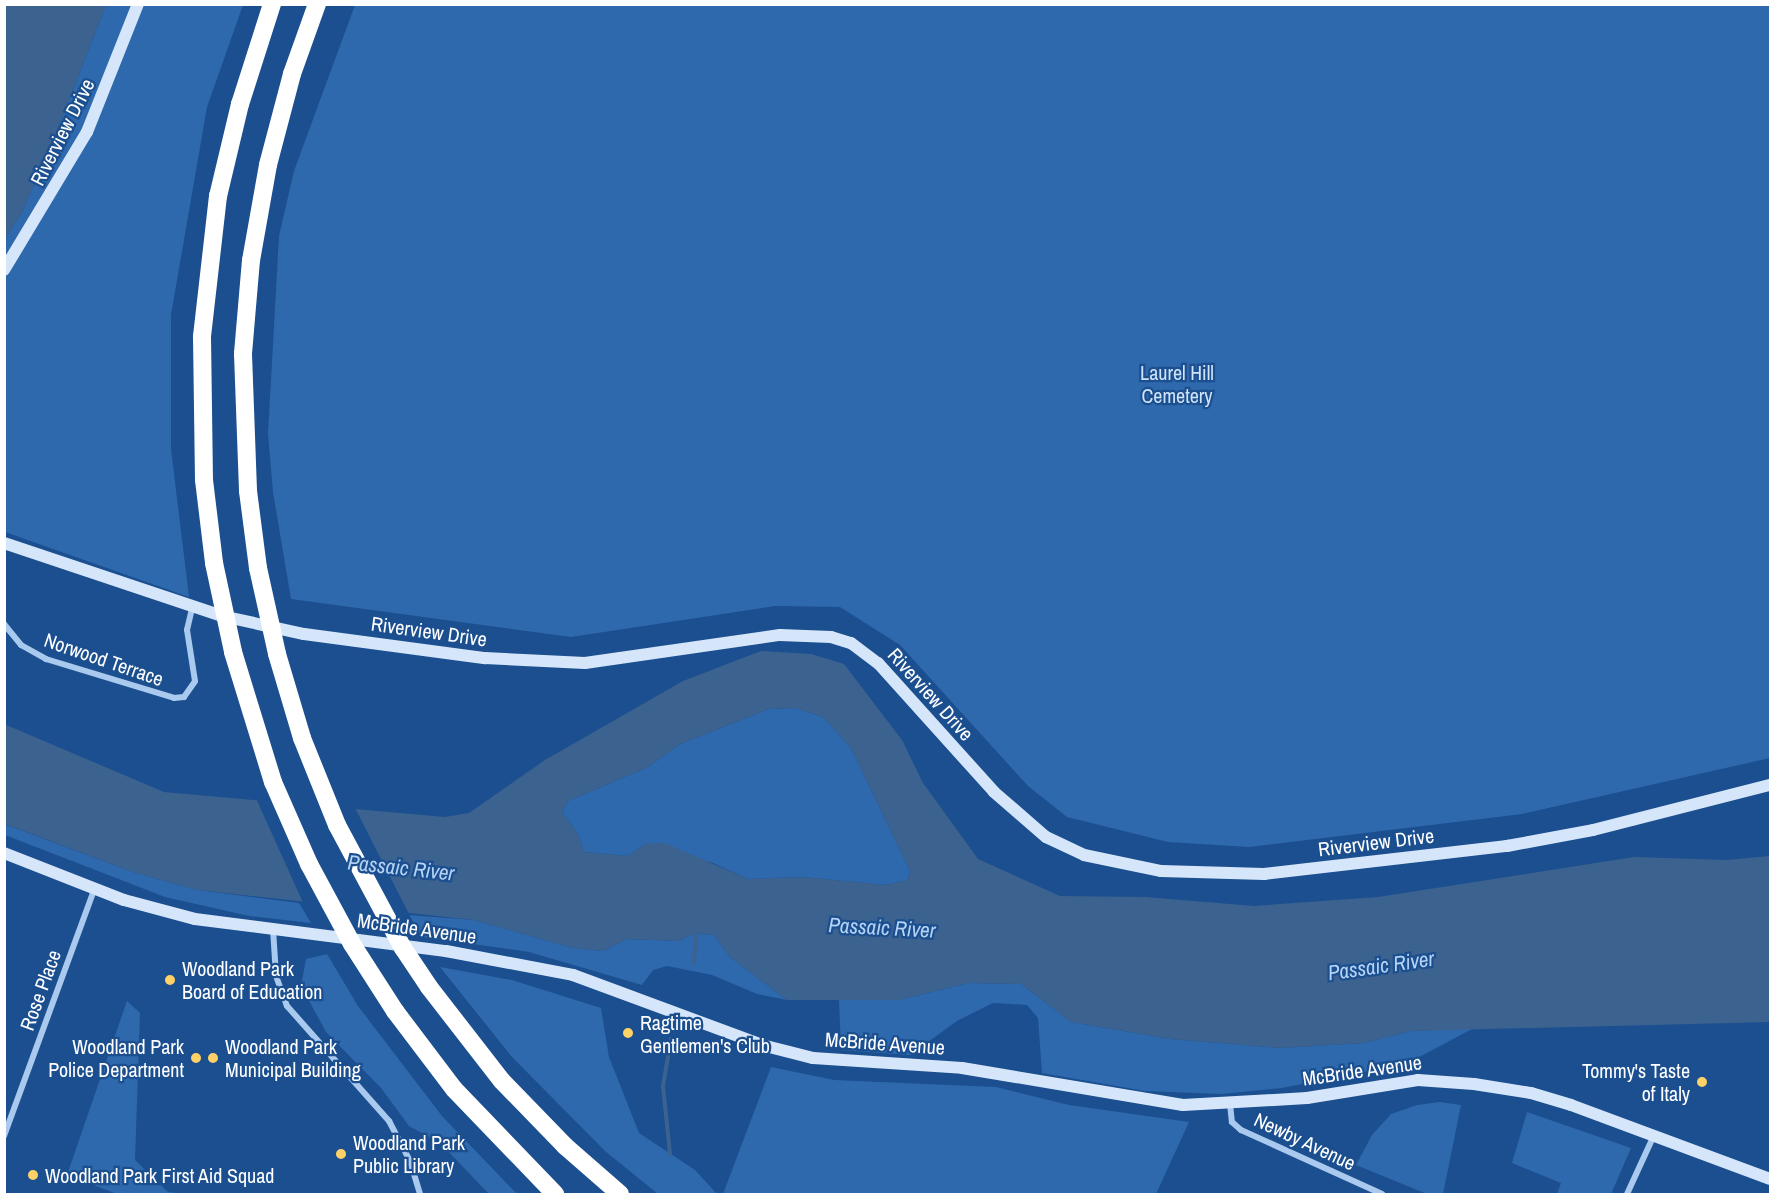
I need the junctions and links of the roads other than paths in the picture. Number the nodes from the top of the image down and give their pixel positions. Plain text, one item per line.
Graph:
1 (138, 4) edge
2 (272, 4) edge
3 (317, 4) edge
4 (4, 270) edge
5 (4, 543) edge
6 (192, 609) junction
7 (4, 624) edge
8 (1770, 785) edge
9 (4, 853) edge
10 (94, 890) junction
11 (273, 928) junction
12 (1230, 1104) junction
13 (1654, 1135) junction
14 (4, 1136) edge
15 (1770, 1179) edge
16 (420, 1194) edge
17 (555, 1194) edge
18 (620, 1194) edge
19 (1382, 1194) edge
20 (1627, 1194) edge

1 - 4 street, Riverview Drive
2 - 17 highway
3 - 18 highway
5 - 6 street, Riverview Drive
6 - 7 street, Norwood Terrace
6 - 8 street, Riverview Drive
9 - 10 street, McBride Avenue
10 - 11 street, McBride Avenue
10 - 14 street, Rose Place
11 - 12 street, McBride Avenue
11 - 16 street
12 - 13 street, McBride Avenue
12 - 19 street, Newby Avenue
13 - 15 street, McBride Avenue
13 - 20 street

